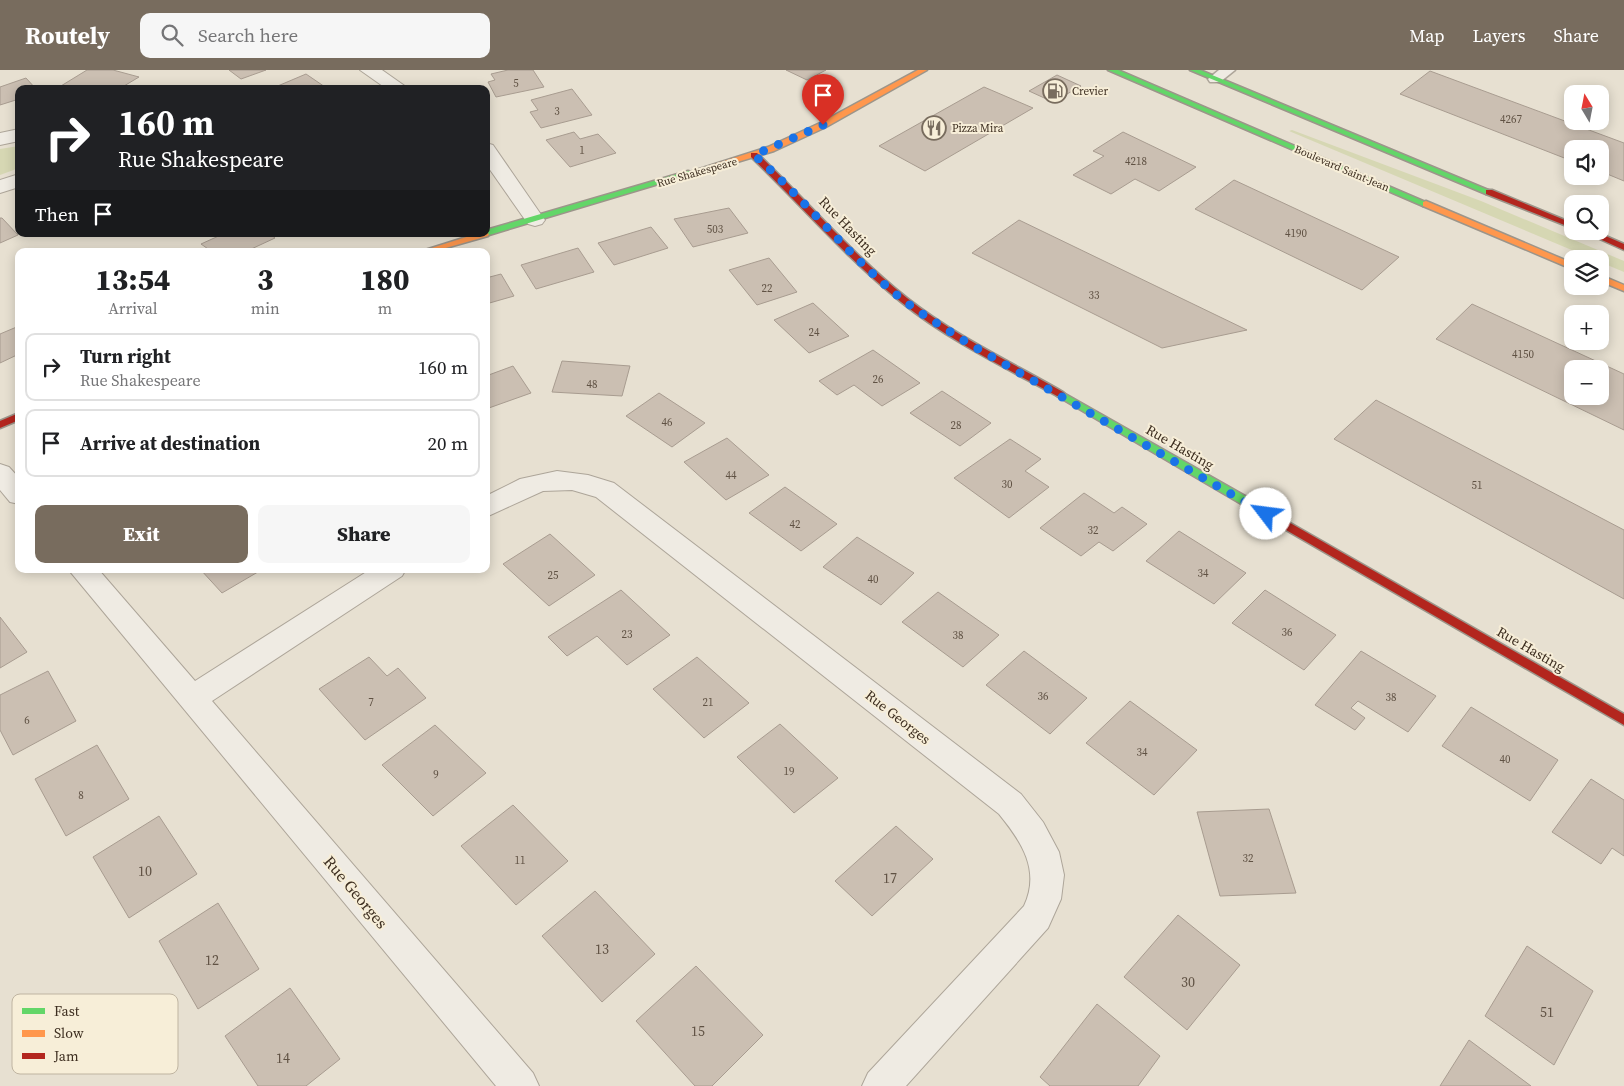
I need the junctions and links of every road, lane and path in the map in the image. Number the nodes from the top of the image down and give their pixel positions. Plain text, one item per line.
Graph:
1 (923, 70) edge
2 (1112, 70) edge
3 (1194, 70) edge
4 (1228, 70) edge
5 (375, 71) edge
6 (1215, 79) junction
7 (394, 85) edge
8 (15, 136) edge
9 (0, 139) edge
10 (490, 155) edge
11 (754, 155) junction
12 (15, 181) edge
13 (0, 187) edge
14 (535, 220) junction
15 (1564, 223) edge
16 (490, 233) edge
17 (475, 237) edge
18 (1607, 240) edge
19 (1624, 247) edge
20 (437, 248) edge
21 (1564, 263) edge
22 (1609, 282) edge
23 (1624, 288) edge
24 (15, 418) edge
25 (0, 425) edge
26 (0, 473) edge
27 (15, 490) edge
28 (490, 505) edge
29 (85, 573) edge
30 (386, 573) edge
31 (193, 698) junction
32 (1624, 720) edge
33 (520, 1086) edge
34 (881, 1086) edge

1 - 11 street, Rue Shakespeare
2 - 21 street, Boulevard Saint-Jean
3 - 6 street
4 - 6 lane
5 - 7 street
6 - 15 street
8 - 9 street
10 - 14 street
11 - 14 street, Rue Shakespeare
11 - 32 street, Rue Hasting
12 - 13 street
14 - 16 street, Rue Shakespeare
17 - 20 street, Rue Shakespeare
18 - 19 street
22 - 23 street
24 - 25 street
26 - 27 street
28 - 34 street, Rue Georges
29 - 31 street, Rue Georges
30 - 31 street
31 - 33 street, Rue Georges

